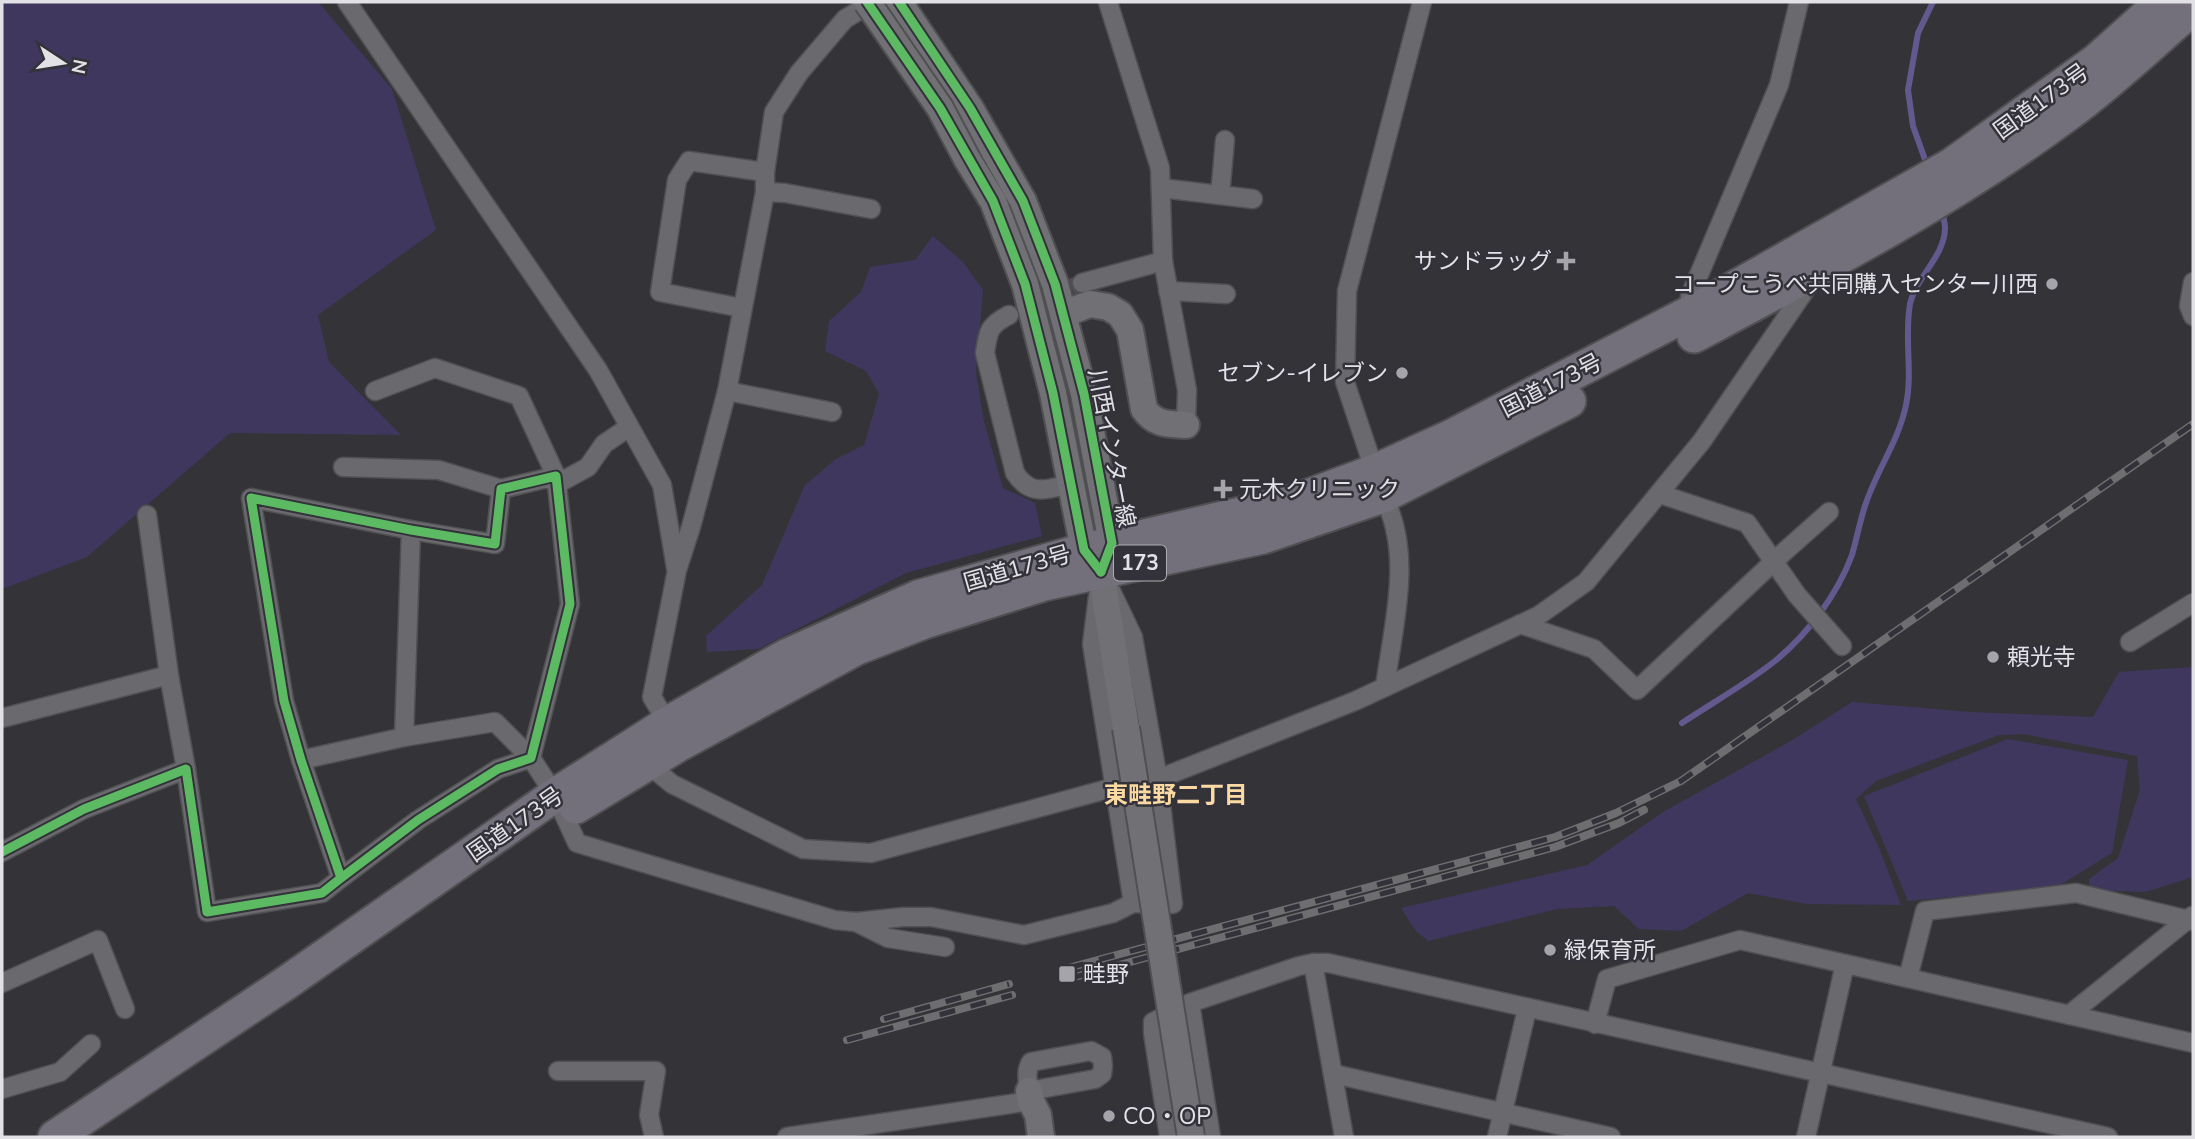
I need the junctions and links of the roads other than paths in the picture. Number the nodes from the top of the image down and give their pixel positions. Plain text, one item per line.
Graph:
1 (346, 2) edge
2 (867, 2) edge
3 (873, 2) edge
4 (899, 2) edge
5 (1108, 2) edge
6 (1422, 2) edge
7 (1799, 2) edge
8 (2162, 2) edge
9 (2193, 8) edge
10 (1225, 140) dead end
11 (765, 172) junction
12 (1161, 188) junction
13 (765, 192) junction
14 (1220, 195) junction
15 (1253, 199) dead end
16 (871, 209) dead end
17 (1163, 261) junction
18 (1818, 271) junction
19 (2193, 282) edge
20 (1082, 283) tunnel mouth
21 (1168, 291) junction
22 (1226, 293) dead end
23 (742, 308) junction
24 (1063, 314) junction
25 (1010, 315) tunnel mouth
26 (2193, 316) edge
27 (1698, 321) junction
28 (374, 391) dead end
29 (727, 391) junction
30 (832, 412) dead end
31 (1185, 425) joint
32 (629, 427) junction
33 (343, 467) dead end
34 (556, 480) junction
35 (1071, 484) junction
36 (1379, 484) junction
37 (500, 488) junction
38 (1660, 494) junction
39 (1829, 512) dead end
40 (146, 515) dead end
41 (411, 530) junction
42 (1099, 555) junction
43 (1773, 562) junction
44 (677, 569) junction
45 (2193, 603) edge
46 (1520, 624) junction
47 (2130, 642) dead end
48 (1842, 646) dead end
49 (170, 675) junction
50 (1385, 687) junction
51 (2, 718) edge
52 (674, 734) junction
53 (404, 737) junction
54 (531, 758) junction
55 (301, 760) junction
56 (649, 765) junction
57 (186, 769) junction
58 (1158, 779) junction
59 (1115, 787) junction
60 (559, 805) junction
61 (2, 852) edge
62 (341, 878) junction
63 (1133, 903) junction
64 (2191, 918) edge
65 (856, 922) junction
66 (945, 947) dead end
67 (1313, 963) junction
68 (1845, 964) junction
69 (1908, 978) junction
70 (2, 983) edge
71 (1190, 1003) junction
72 (125, 1009) dead end
73 (1527, 1009) junction
74 (2069, 1015) junction
75 (1595, 1024) junction
76 (2193, 1043) edge
77 (91, 1044) dead end
78 (558, 1071) dead end
79 (1334, 1074) junction
80 (1821, 1074) junction
81 (2, 1089) edge
82 (1030, 1096) junction
83 (1503, 1112) junction
84 (55, 1137) edge
85 (95, 1137) edge
86 (654, 1137) edge
87 (787, 1137) edge
88 (1041, 1137) edge
89 (1169, 1137) edge
90 (1191, 1137) edge
91 (1211, 1137) edge
92 (1344, 1137) edge
93 (1497, 1137) edge
94 (1611, 1137) edge
95 (1806, 1137) edge
96 (2108, 1137) edge

1 - 32 street
2 - 35 main road, 川西インター線, bridge
3 - 11 street
4 - 24 main road, 川西インター線
5 - 12 street
6 - 36 street
7 - 27 street
8 - 27 highway, 国道173号 / 173
9 - 18 highway, 国道173号 / 173
10 - 14 street
11 - 13 street
11 - 23 street
12 - 14 street
12 - 17 street
13 - 16 street
13 - 23 street
14 - 15 street
17 - 20 street
17 - 21 street
18 - 27 highway, 国道173号 / 173
18 - 38 street
19 - 26 street
21 - 22 street
21 - 31 street
23 - 29 street
24 - 31 main road
24 - 42 main road, 川西インター線
25 - 35 street
27 - 36 highway, 国道173号 / 173
28 - 34 street
29 - 30 street
29 - 44 street
32 - 34 street
32 - 44 street
33 - 37 street
34 - 37 street
34 - 54 street
35 - 42 main road, 川西インター線
36 - 42 highway, 国道173号 / 173
36 - 50 street
37 - 41 street
38 - 43 street
38 - 46 street
39 - 43 street
40 - 49 street
41 - 53 street
41 - 55 street
42 - 52 highway, 国道173号 / 173
42 - 58 street
42 - 59 street
42 - 90 main road, bridge
43 - 46 street
43 - 48 street
44 - 52 street
45 - 47 street
46 - 50 street
49 - 51 street
49 - 57 street
50 - 58 street
52 - 56 highway, 国道173号 / 173
52 - 60 highway, 国道173号 / 173
53 - 54 street
53 - 55 street
54 - 60 street
54 - 62 street
55 - 62 street
56 - 59 street
56 - 60 highway, 国道173号 / 173
57 - 61 street
57 - 62 street
58 - 59 street
58 - 63 street
59 - 63 street
60 - 65 street
60 - 84 highway, 国道173号 / 173
60 - 85 highway, 国道173号 / 173
63 - 65 street
64 - 69 street
64 - 74 street
65 - 66 street
67 - 71 street
67 - 73 street
67 - 79 street
68 - 69 street
68 - 75 street
68 - 80 street
69 - 74 street
70 - 72 street
71 - 89 street
71 - 91 street
73 - 75 street
73 - 83 street
74 - 76 street
75 - 80 street
77 - 81 street
78 - 86 street
79 - 83 street
79 - 92 street
80 - 95 street
80 - 96 street
82 - 82 street
82 - 87 street
82 - 88 main road
83 - 93 street
83 - 94 street

